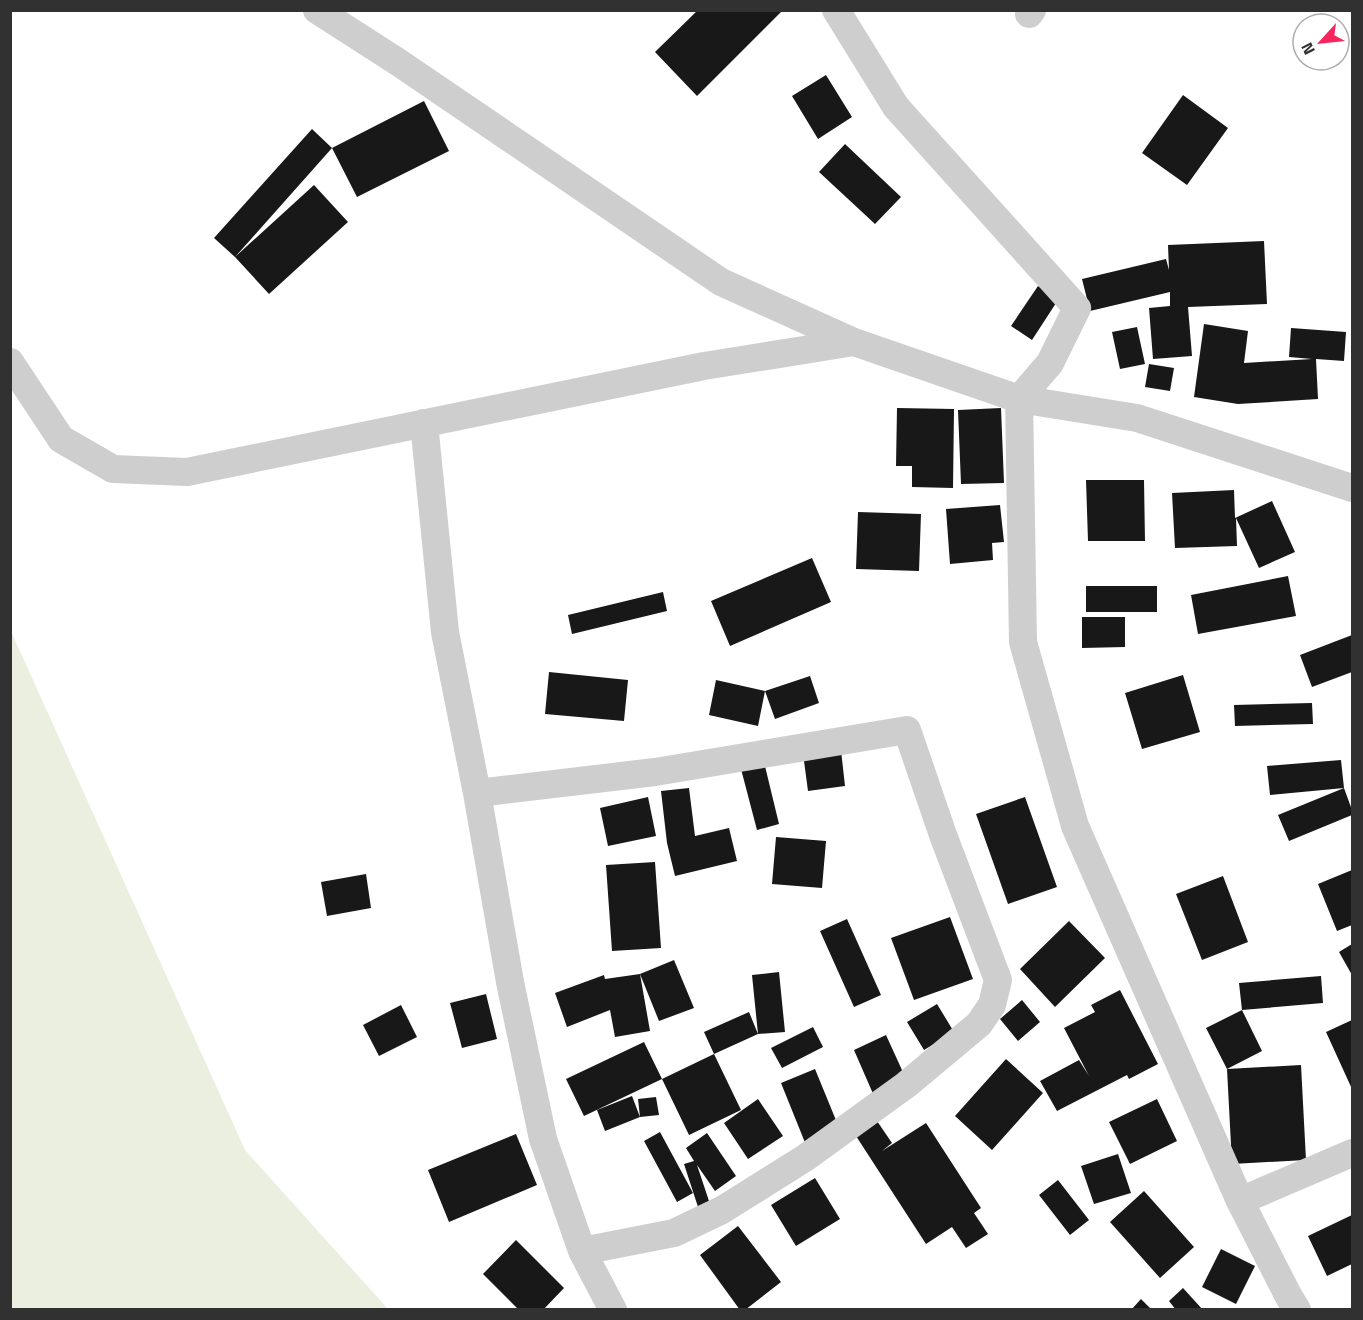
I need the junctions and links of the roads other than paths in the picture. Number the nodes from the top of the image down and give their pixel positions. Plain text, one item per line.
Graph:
1 (317, 10) edge
2 (836, 10) edge
3 (854, 342) junction
4 (10, 362) edge
5 (1019, 399) junction
6 (424, 423) junction
7 (1353, 488) edge
8 (477, 793) junction
9 (1353, 1153) edge
10 (1240, 1201) junction
11 (582, 1251) junction
12 (613, 1310) edge
13 (1297, 1310) edge

1 - 3 street
2 - 5 street
3 - 5 street
3 - 6 street
4 - 6 street
5 - 7 street
5 - 10 street
6 - 8 street
8 - 11 street
8 - 11 street
9 - 10 street
10 - 13 street
11 - 12 street

